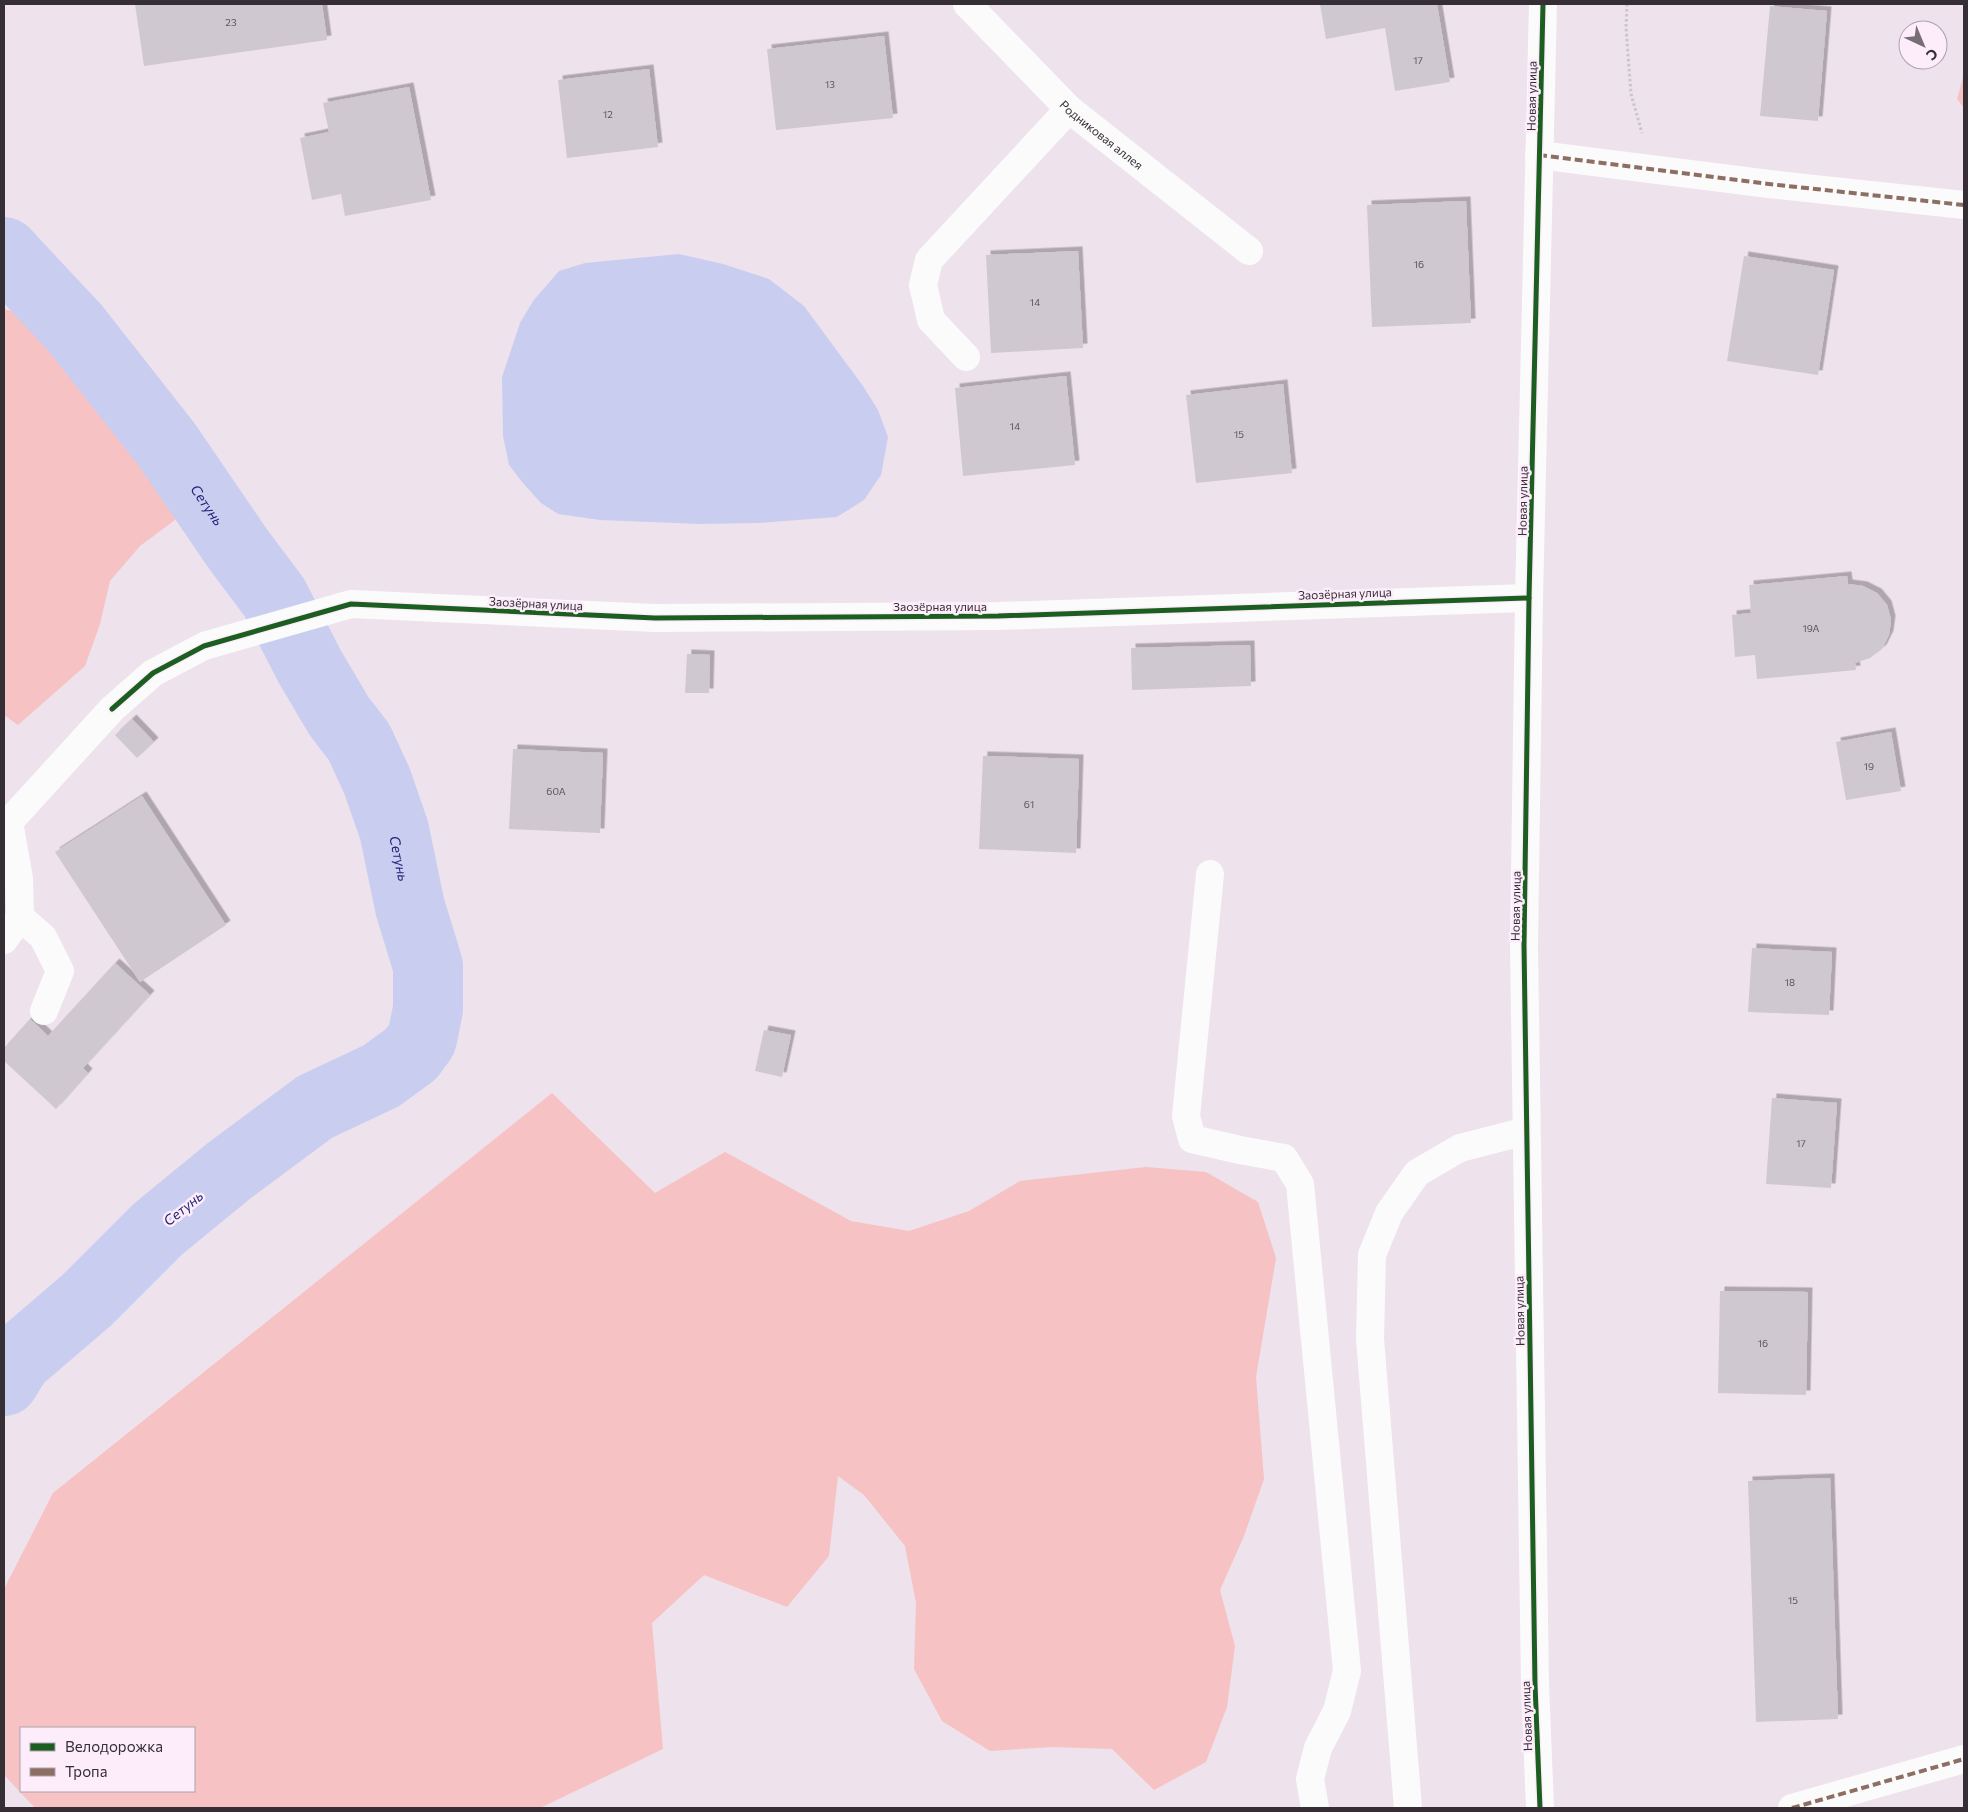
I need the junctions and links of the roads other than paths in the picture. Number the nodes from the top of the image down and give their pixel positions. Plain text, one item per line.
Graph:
1 (967, 4) edge
2 (1543, 4) edge
3 (1069, 109) junction
4 (1539, 156) junction
5 (1964, 204) edge
6 (1249, 251) dead end
7 (966, 357) dead end
8 (1529, 598) junction
9 (6, 822) edge
10 (1210, 874) dead end
11 (20, 917) junction
12 (4, 940) edge
13 (44, 1011) dead end
14 (1526, 1132) junction
15 (1964, 1759) edge
16 (1314, 1808) edge
17 (1408, 1808) edge
18 (1540, 1808) edge
19 (1792, 1808) edge

1 - 3 street, Родниковая аллея
2 - 4 street, Новая улица
3 - 6 street, Родниковая аллея
3 - 7 street
4 - 5 street
4 - 8 street, Новая улица
8 - 9 street, Заозёрная улица
8 - 14 street, Новая улица
9 - 11 street
10 - 16 street
11 - 12 street
11 - 13 street
14 - 17 street
14 - 18 street, Новая улица
15 - 19 street

